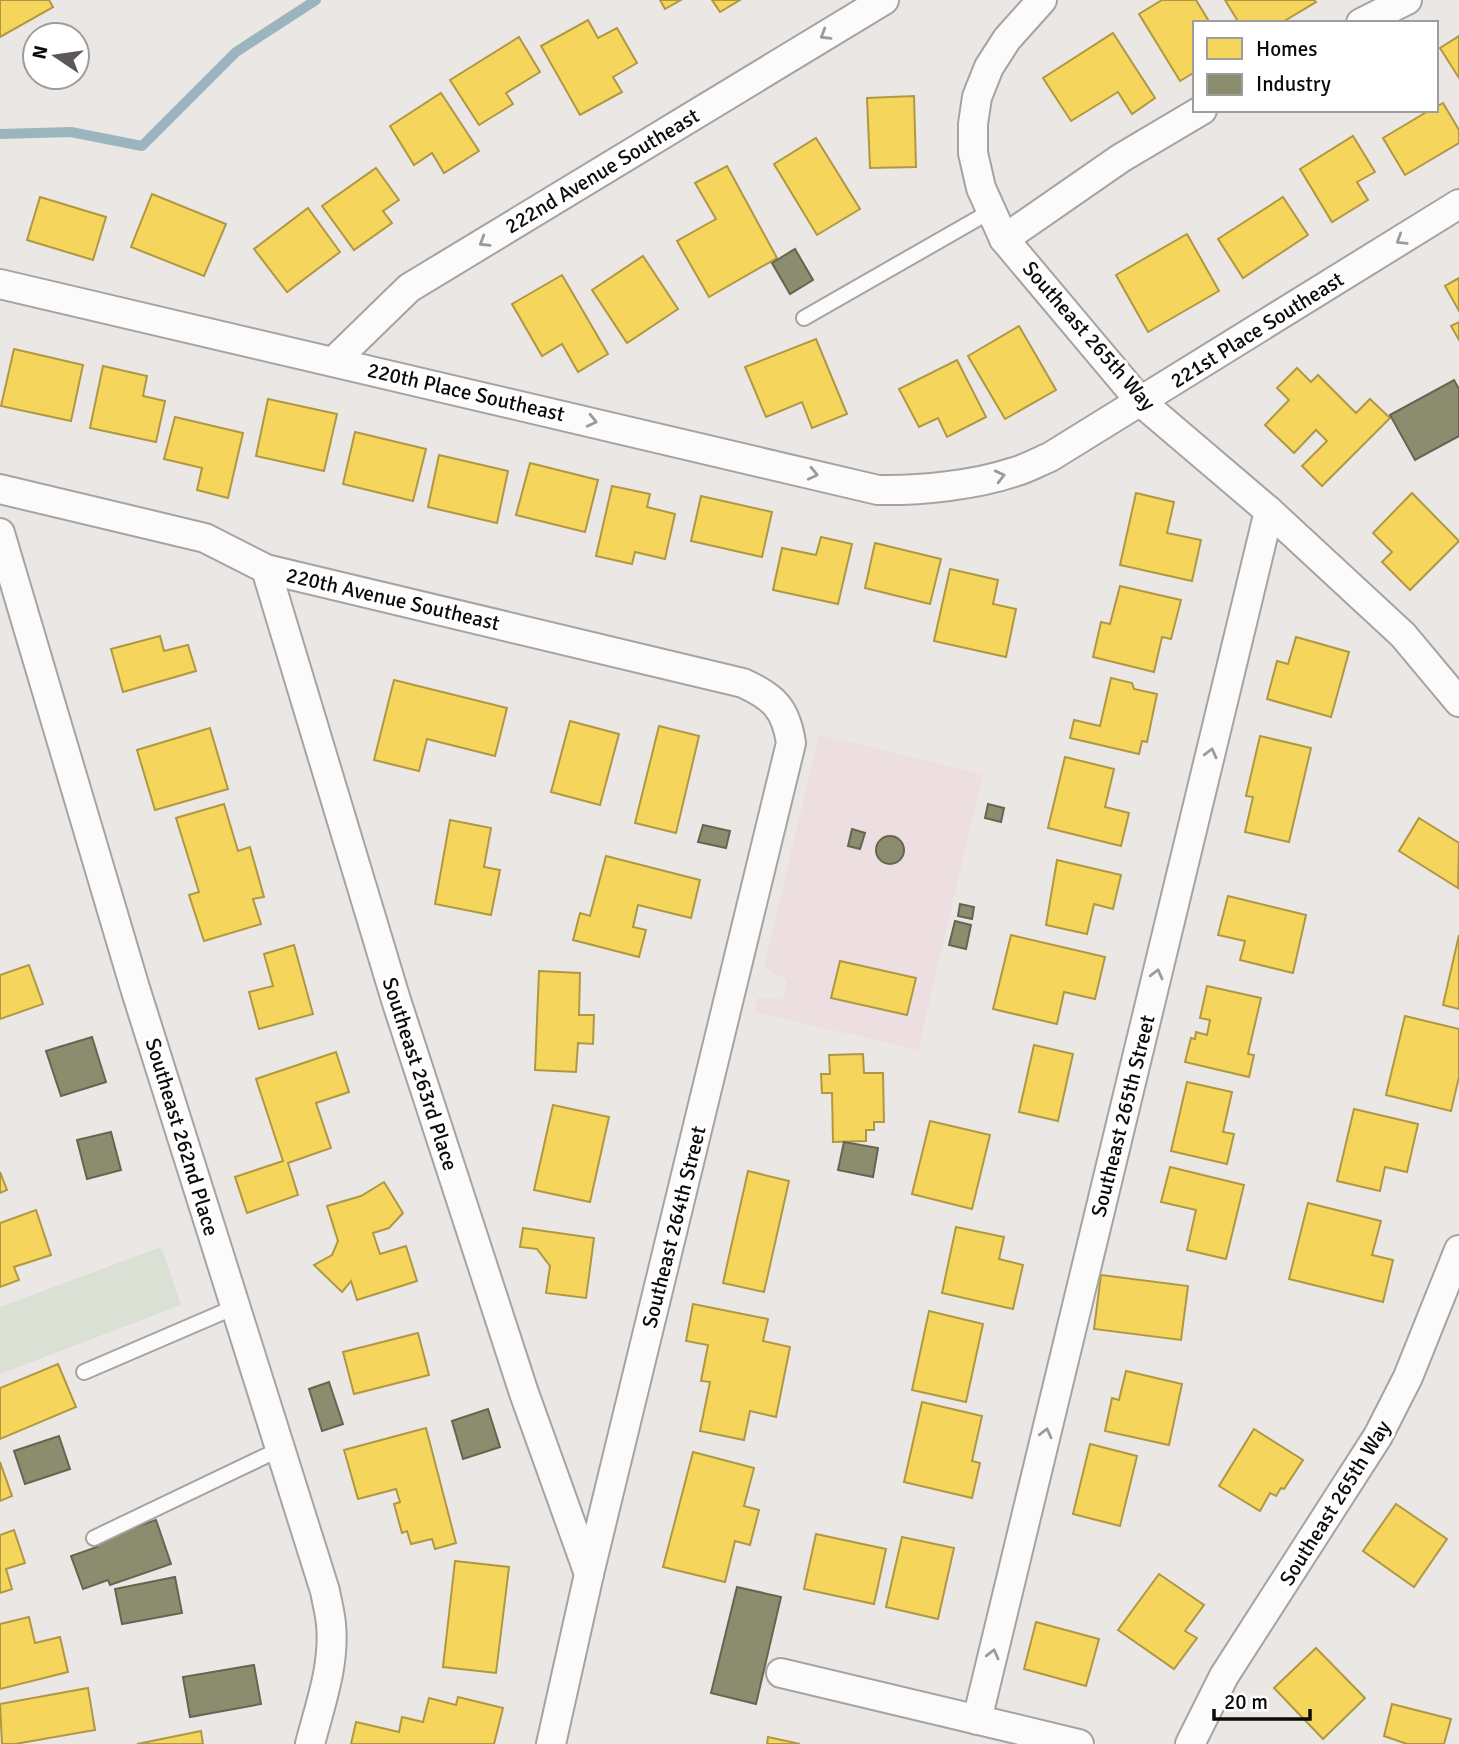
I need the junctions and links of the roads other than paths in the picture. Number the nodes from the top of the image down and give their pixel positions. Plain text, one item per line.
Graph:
1 (884, 0) edge
2 (1042, 0) edge
3 (1407, 0) edge
4 (1365, 21) edge
5 (1199, 112) edge
6 (1459, 204) edge
7 (991, 211) junction
8 (1004, 239) junction
9 (0, 284) edge
10 (804, 318) dead end
11 (335, 360) junction
12 (1141, 401) junction
13 (933, 486) joint
14 (0, 489) edge
15 (1269, 511) junction
16 (0, 533) edge
17 (266, 569) junction
18 (1453, 677) edge
19 (1459, 702) edge
20 (782, 712) joint
21 (1459, 1250) edge
22 (235, 1307) junction
23 (84, 1372) dead end
24 (280, 1449) junction
25 (94, 1538) dead end
26 (589, 1574) junction
27 (781, 1673) dead end
28 (977, 1720) junction
29 (310, 1744) edge
30 (551, 1744) edge
31 (1079, 1744) edge
32 (1190, 1744) edge

1 -> 11 street, 222nd Avenue Southeast
2 - 7 street, Southeast 265th Way
3 - 4 street
5 - 8 street
6 -> 12 street, 221st Place Southeast
7 - 8 street, Southeast 265th Way
7 - 10 lane
8 - 12 street, Southeast 265th Way
9 - 11 street, 220th Place Southeast
11 -> 13 street, 220th Place Southeast
13 -> 12 street, 221st Place Southeast
12 - 15 street, Southeast 265th Way
14 - 17 street, 220th Avenue Southeast
15 - 18 street, Southeast 265th Way
28 -> 15 street, Southeast 265th Street
16 - 22 street, Southeast 262nd Place
17 - 20 street, 220th Avenue Southeast
17 - 26 street, Southeast 263rd Place
18 - 19 street, Southeast 265th Way
20 - 26 street, Southeast 264th Street
21 - 32 street, Southeast 265th Way
22 - 23 lane
22 - 24 street, Southeast 262nd Place
24 - 25 lane
24 - 29 street, Southeast 262nd Place
26 - 30 street, Southeast 264th Street
27 - 28 street
28 - 31 street

